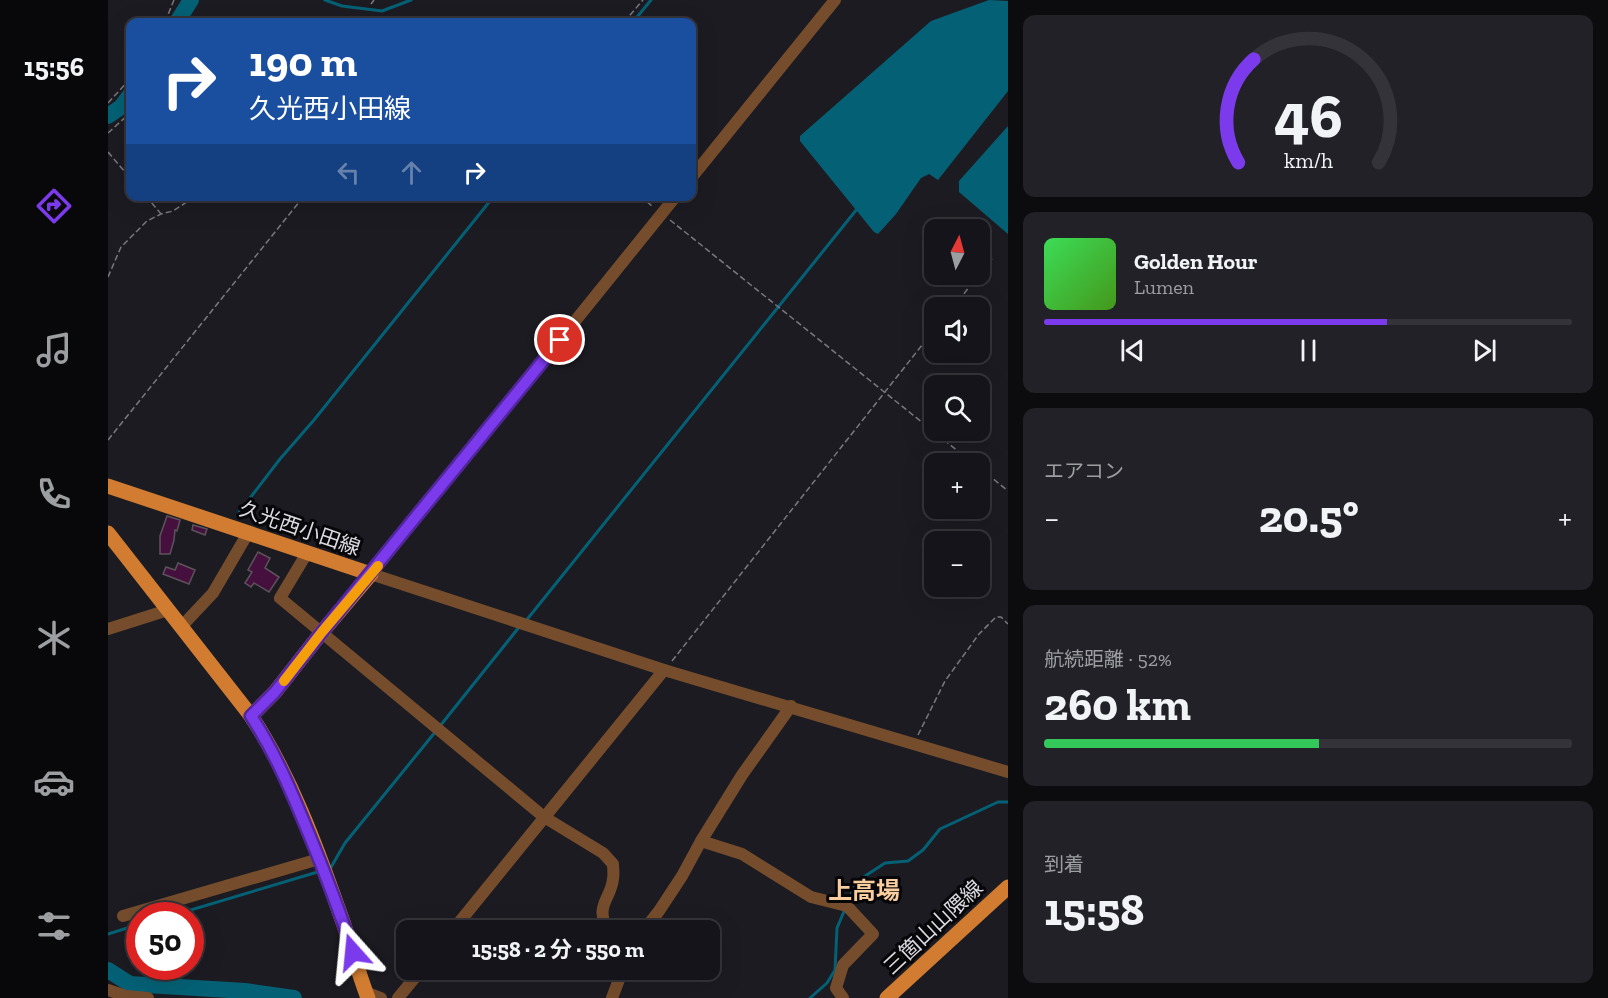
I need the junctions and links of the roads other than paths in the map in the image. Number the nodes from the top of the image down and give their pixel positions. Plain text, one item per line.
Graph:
1 (835, 0) edge
2 (696, 172) edge
3 (672, 201) edge
4 (108, 486) edge
5 (108, 533) edge
6 (248, 533) junction
7 (307, 553) junction
8 (371, 574) junction
9 (168, 610) junction
10 (182, 627) junction
11 (108, 629) edge
12 (322, 632) junction
13 (664, 670) junction
14 (791, 706) junction
15 (251, 716) junction
16 (1008, 772) edge
17 (544, 817) junction
18 (701, 841) junction
19 (319, 859) junction
20 (1008, 887) edge
21 (123, 916) dead end
22 (461, 920) edge
23 (602, 920) edge
24 (652, 920) edge
25 (413, 980) edge
26 (619, 980) edge
27 (108, 990) edge
28 (367, 996) edge
29 (148, 998) edge
30 (381, 998) edge
31 (398, 998) edge
32 (612, 998) edge
33 (843, 998) edge
34 (887, 998) edge

1 - 2 street
3 - 8 street
4 - 6 main road, 久光西小田線
5 - 9 main road
6 - 7 main road, 久光西小田線
6 - 10 street
7 - 8 main road, 久光西小田線
7 - 12 street
8 - 12 main road, 久光西小田線
8 - 13 street
9 - 10 main road
9 - 11 street
10 - 15 main road
12 - 15 main road, 久光西小田線
12 - 17 street
13 - 14 street
13 - 17 street
14 - 16 street
14 - 18 street
15 - 19 main road
17 - 22 street
17 - 23 street
18 - 24 street
18 - 33 street
19 - 21 street
19 - 28 main road
20 - 34 main road, 三箇山山隈線
25 - 31 street
26 - 32 street
27 - 29 street
28 - 30 street

